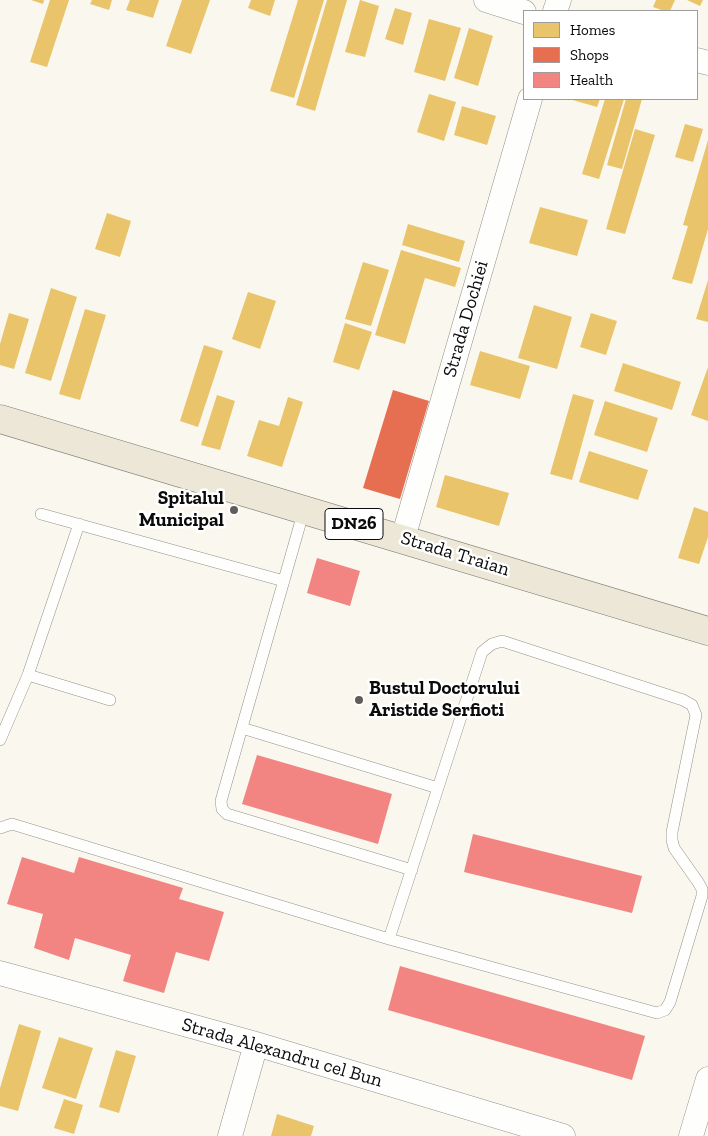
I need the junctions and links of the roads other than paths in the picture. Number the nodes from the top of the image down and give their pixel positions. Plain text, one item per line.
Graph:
1 (486, 0) edge
2 (523, 12) edge
3 (530, 100) edge
4 (0, 419) edge
5 (304, 510) junction
6 (41, 514) dead end
7 (79, 524) junction
8 (403, 538) junction
9 (284, 581) junction
10 (708, 631) edge
11 (28, 674) junction
12 (110, 700) dead end
13 (242, 728) junction
14 (0, 740) edge
15 (438, 788) junction
16 (0, 828) edge
17 (412, 870) junction
18 (389, 939) junction
19 (0, 973) edge
20 (256, 1044) junction
21 (708, 1080) edge
22 (230, 1136) edge
23 (563, 1136) edge
24 (690, 1136) edge

1 - 2 street
3 - 8 street, Strada Dochiei
4 - 5 main road, Strada Traian / DN26
5 - 8 main road, Strada Traian / DN26
5 - 9 lane
6 - 7 lane
7 - 9 lane
7 - 11 lane
8 - 10 main road, Strada Traian / DN26
9 - 13 lane
11 - 12 lane
11 - 14 lane
13 - 15 lane
13 - 17 lane
15 - 17 lane
15 - 18 lane
16 - 18 lane
17 - 18 lane
19 - 20 street, Strada Alexandru cel Bun
20 - 22 street
20 - 23 street, Strada Alexandru cel Bun
21 - 24 street

